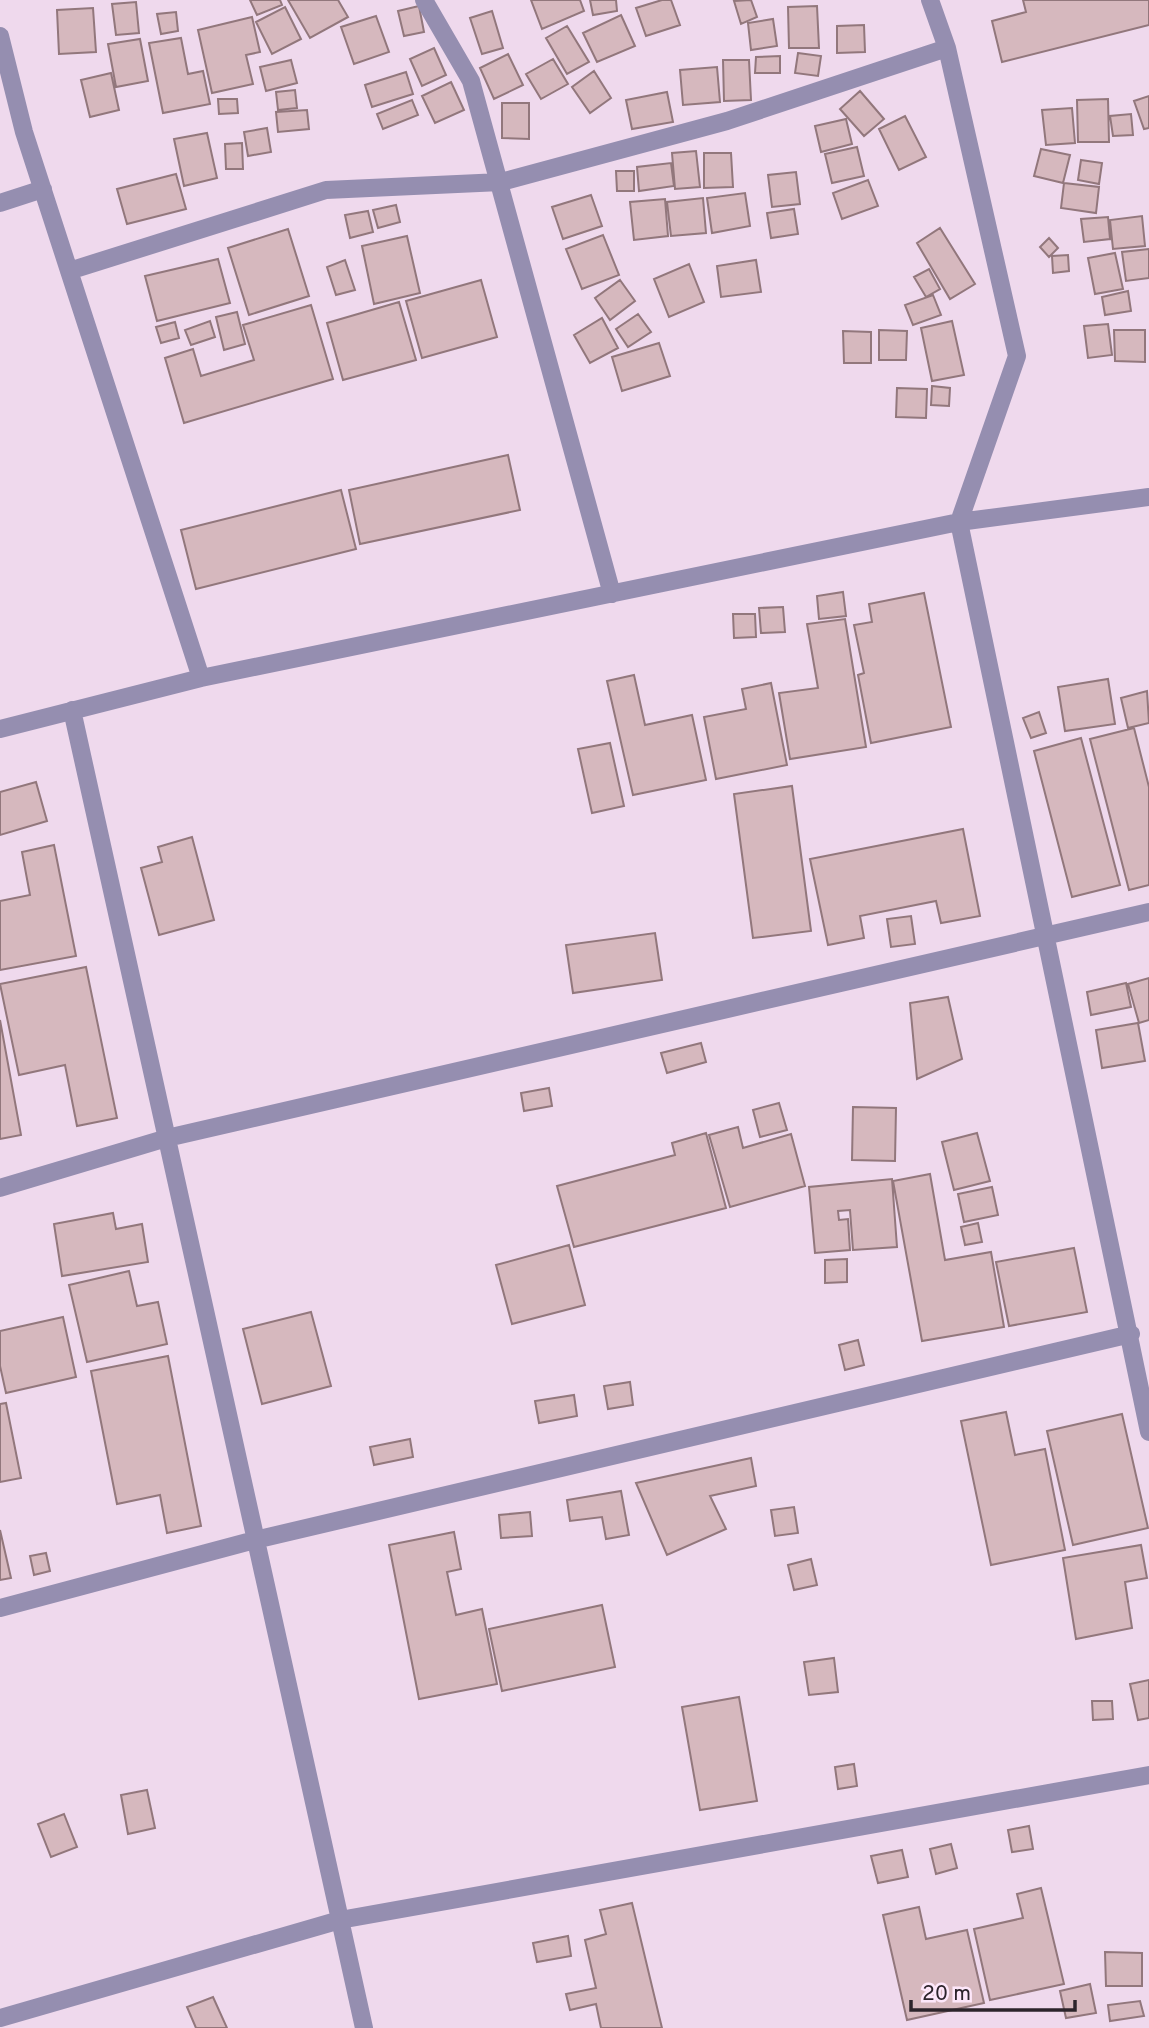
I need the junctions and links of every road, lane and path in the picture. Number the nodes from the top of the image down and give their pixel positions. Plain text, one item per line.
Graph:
1 (424, 0) edge
2 (930, 0) edge
3 (0, 36) edge
4 (947, 48) junction
5 (501, 182) junction
6 (43, 190) junction
7 (0, 203) edge
8 (69, 271) junction
9 (1149, 497) edge
10 (959, 522) junction
11 (612, 594) junction
12 (201, 678) junction
13 (72, 710) junction
14 (0, 729) edge
15 (1149, 912) edge
16 (1046, 934) junction
17 (167, 1138) junction
18 (0, 1188) edge
19 (1131, 1334) junction
20 (1149, 1432) edge
21 (255, 1541) junction
22 (0, 1608) edge
23 (1149, 1775) edge
24 (340, 1920) junction
25 (0, 2018) edge
26 (364, 2028) edge

1 - 5 street
2 - 4 street
3 - 6 street
4 - 5 street
4 - 10 street
5 - 8 street
5 - 11 street
6 - 7 street
6 - 8 street
8 - 12 street
9 - 10 street
10 - 11 street
10 - 16 street
11 - 12 street
12 - 13 street
13 - 14 street
13 - 17 street
15 - 16 street
16 - 17 street
16 - 19 street
17 - 18 street
17 - 21 street
19 - 20 street
19 - 21 street
21 - 22 street
21 - 24 street
23 - 24 street
24 - 25 street
24 - 26 street

